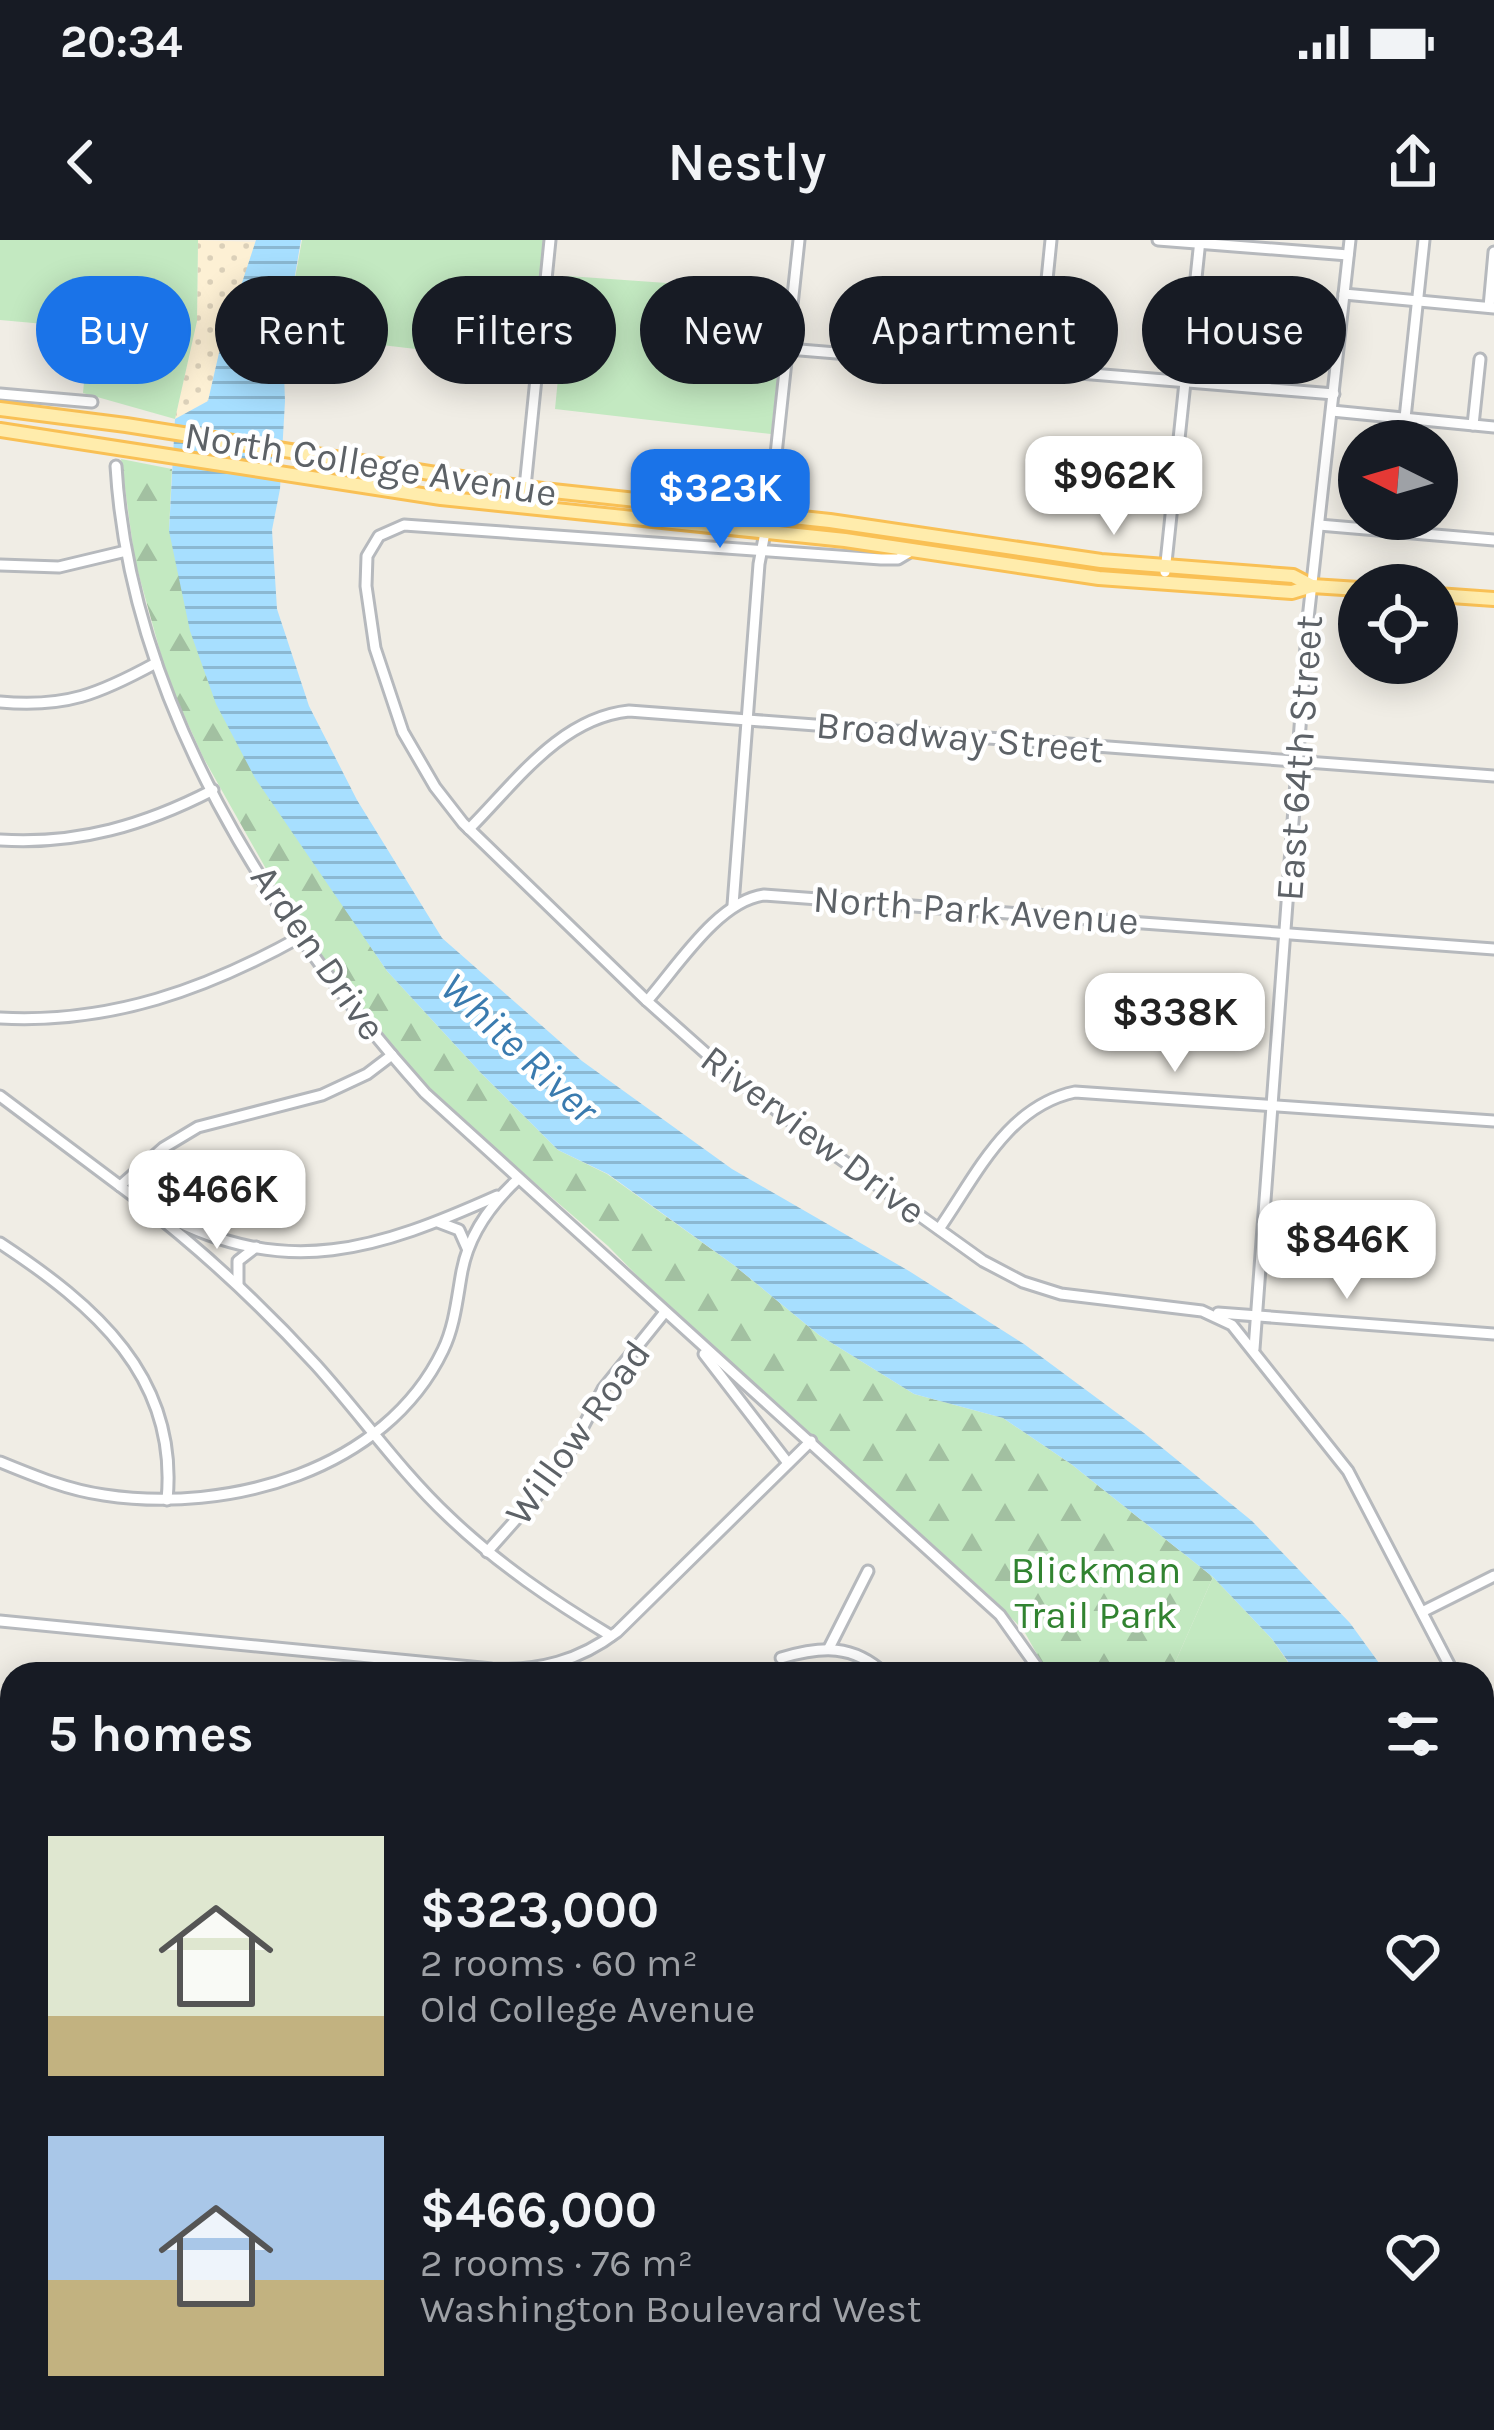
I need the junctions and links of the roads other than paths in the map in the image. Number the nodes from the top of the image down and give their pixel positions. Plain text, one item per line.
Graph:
1 (550, 240) edge
2 (799, 240) edge
3 (1051, 240) edge
4 (1158, 240) edge
5 (1350, 240) edge
6 (1424, 240) edge
7 (1200, 242) edge
8 (1494, 251) edge
9 (1348, 255) junction
10 (795, 276) edge
11 (1047, 276) edge
12 (1196, 276) edge
13 (1346, 276) edge
14 (1346, 294) edge
15 (1417, 300) junction
16 (1491, 308) edge
17 (1480, 359) dead end
18 (784, 384) edge
19 (1184, 384) edge
20 (1219, 384) edge
21 (1335, 384) edge
22 (0, 394) edge
23 (1334, 394) junction
24 (92, 402) dead end
25 (0, 409) edge
26 (1332, 411) junction
27 (1405, 418) junction
28 (1473, 425) junction
29 (1494, 428) edge
30 (0, 430) edge
31 (116, 466) dead end
32 (525, 488) junction
33 (523, 507) junction
34 (768, 514) junction
35 (1318, 525) junction
36 (765, 532) junction
37 (1494, 540) edge
38 (761, 550) junction
39 (913, 550) junction
40 (126, 551) junction
41 (0, 565) edge
42 (1166, 566) junction
43 (1164, 584) junction
44 (1312, 586) junction
45 (1338, 588) edge
46 (1458, 596) edge
47 (1494, 599) edge
48 (156, 663) junction
49 (0, 702) edge
50 (747, 719) junction
51 (1298, 761) junction
52 (1494, 776) edge
53 (213, 790) junction
54 (469, 829) junction
55 (0, 840) edge
56 (733, 905) junction
57 (1286, 933) junction
58 (302, 936) junction
59 (1494, 949) edge
60 (647, 1001) junction
61 (0, 1018) edge
62 (392, 1055) junction
63 (0, 1096) edge
64 (1273, 1105) junction
65 (1494, 1121) edge
66 (518, 1179) junction
67 (120, 1186) junction
68 (502, 1194) junction
69 (141, 1203) junction
70 (438, 1222) junction
71 (939, 1228) junction
72 (0, 1243) edge
73 (256, 1247) junction
74 (467, 1250) junction
75 (238, 1285) junction
76 (1195, 1310) junction
77 (665, 1312) junction
78 (1257, 1318) junction
79 (1494, 1334) edge
80 (689, 1335) junction
81 (1254, 1349) junction
82 (373, 1435) junction
83 (811, 1441) junction
84 (0, 1462) edge
85 (788, 1463) junction
86 (167, 1500) junction
87 (488, 1552) junction
88 (868, 1570) dead end
89 (1494, 1576) edge
90 (1422, 1612) junction
91 (0, 1621) edge
92 (611, 1636) junction
93 (829, 1648) junction
94 (781, 1658) dead end
95 (433, 1662) edge
96 (561, 1662) edge
97 (870, 1662) edge
98 (1033, 1662) edge
99 (1448, 1662) edge

1 - 32 street
2 - 10 street
3 - 11 street
4 - 7 street
5 - 9 street, East 64th Street
6 - 15 street
7 - 9 street
7 - 12 street
8 - 16 street
9 - 13 street, East 64th Street
14 - 15 street
15 - 16 street
15 - 27 street
17 - 28 street
18 - 34 street
19 - 42 street
20 - 23 street
21 - 23 street, East 64th Street
22 - 24 street
23 - 26 street, East 64th Street
25 - 32 main road, North College Avenue
26 - 27 street
26 - 35 street, East 64th Street
27 - 28 street
28 - 29 street
30 - 33 main road, North College Avenue
31 - 40 street, Arden Drive
32 - 33 street
32 - 34 main road, North College Avenue
33 - 36 main road, North College Avenue
34 - 36 street
34 - 42 main road, North College Avenue
35 - 37 street
35 - 44 street, East 64th Street
36 - 38 street
36 - 39 main road, North College Avenue
38 - 39 street
38 - 50 street
38 - 54 street, Riverview Drive
39 - 43 main road, North College Avenue
40 - 41 street
40 - 48 street, Arden Drive
42 - 43 street
42 - 44 main road, North College Avenue
43 - 44 main road, North College Avenue
44 - 45 main road, North College Avenue
44 - 51 street, East 64th Street
46 - 47 main road
48 - 49 street
48 - 53 street, Arden Drive
50 - 51 street, Broadway Street
50 - 54 street, Broadway Street
50 - 56 street
51 - 52 street, Broadway Street
51 - 57 street, East 64th Street
53 - 55 street
53 - 58 street, Arden Drive
54 - 60 street, Riverview Drive
56 - 57 street, North Park Avenue
56 - 60 street
57 - 59 street, North Park Avenue
57 - 64 street, East 64th Street
58 - 61 street
58 - 62 street, Arden Drive
60 - 71 street, Riverview Drive
62 - 66 street, Arden Drive
62 - 67 street
63 - 67 street
64 - 65 street
64 - 71 street
64 - 78 street, East 64th Street
66 - 68 street
66 - 77 street, Arden Drive
67 - 69 street
68 - 70 street
68 - 74 street
69 - 73 street
69 - 75 street
70 - 73 street
70 - 74 street
71 - 76 street, Riverview Drive
72 - 86 street
73 - 75 street
74 - 82 street
75 - 82 street
76 - 78 street
76 - 81 street, Riverview Drive
77 - 80 street, Arden Drive
77 - 87 street, Willow Road
78 - 79 street
78 - 81 street, East 64th Street
80 - 83 street, Arden Drive
80 - 85 street, Arden Drive
81 - 90 street, Riverview Drive
82 - 86 street
82 - 87 street
83 - 85 street
83 - 98 street, Arden Drive
84 - 86 street
85 - 92 street
87 - 92 street
88 - 93 street
89 - 90 street
90 - 99 street, Riverview Drive
91 - 95 street
92 - 96 street
93 - 94 street
93 - 97 street

